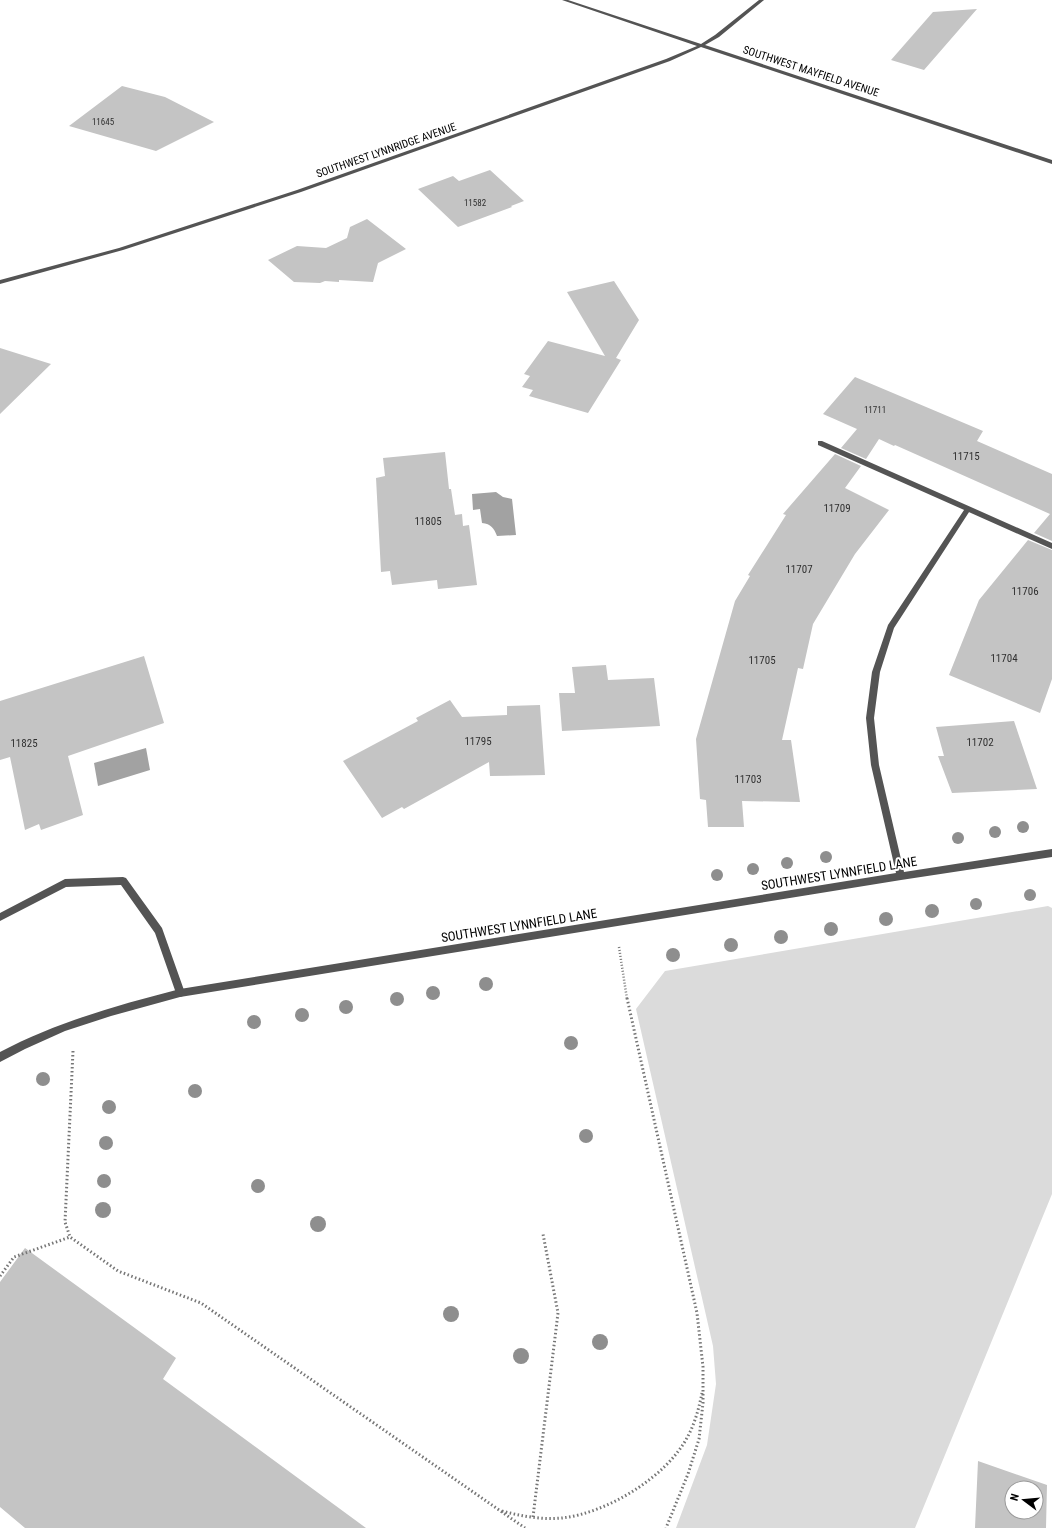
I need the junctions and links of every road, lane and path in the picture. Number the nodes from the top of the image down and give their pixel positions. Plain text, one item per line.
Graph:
1 (564, 0) edge
2 (762, 0) edge
3 (702, 46) junction
4 (1052, 162) edge
5 (0, 282) edge
6 (820, 443) dead end
7 (968, 509) junction
8 (1052, 546) edge
9 (1052, 853) edge
10 (901, 876) junction
11 (0, 917) edge
12 (615, 924) junction
13 (180, 993) junction
14 (74, 1024) junction
15 (0, 1057) edge
16 (543, 1234) dead end
17 (70, 1237) junction
18 (0, 1276) edge
19 (703, 1390) junction
20 (499, 1510) junction
21 (533, 1517) junction
22 (524, 1528) edge
23 (666, 1528) edge

1 - 3 street, SOUTHWEST MAYFIELD AVENUE
2 - 3 street, SOUTHWEST LYNNRIDGE AVENUE
3 - 4 street, SOUTHWEST MAYFIELD AVENUE
3 - 5 street, SOUTHWEST LYNNRIDGE AVENUE
6 - 7 street
7 - 8 street
7 - 10 street
9 - 10 street, SOUTHWEST LYNNFIELD LANE
10 - 12 street, SOUTHWEST LYNNFIELD LANE
11 - 13 street
12 - 13 street, SOUTHWEST LYNNFIELD LANE
12 - 19 path
13 - 14 street, SOUTHWEST LYNNFIELD LANE
14 - 15 street, SOUTHWEST LYNNFIELD LANE
14 - 17 path
16 - 21 path
17 - 18 path
17 - 20 path
19 - 21 path
19 - 23 path
20 - 21 path
20 - 22 path

